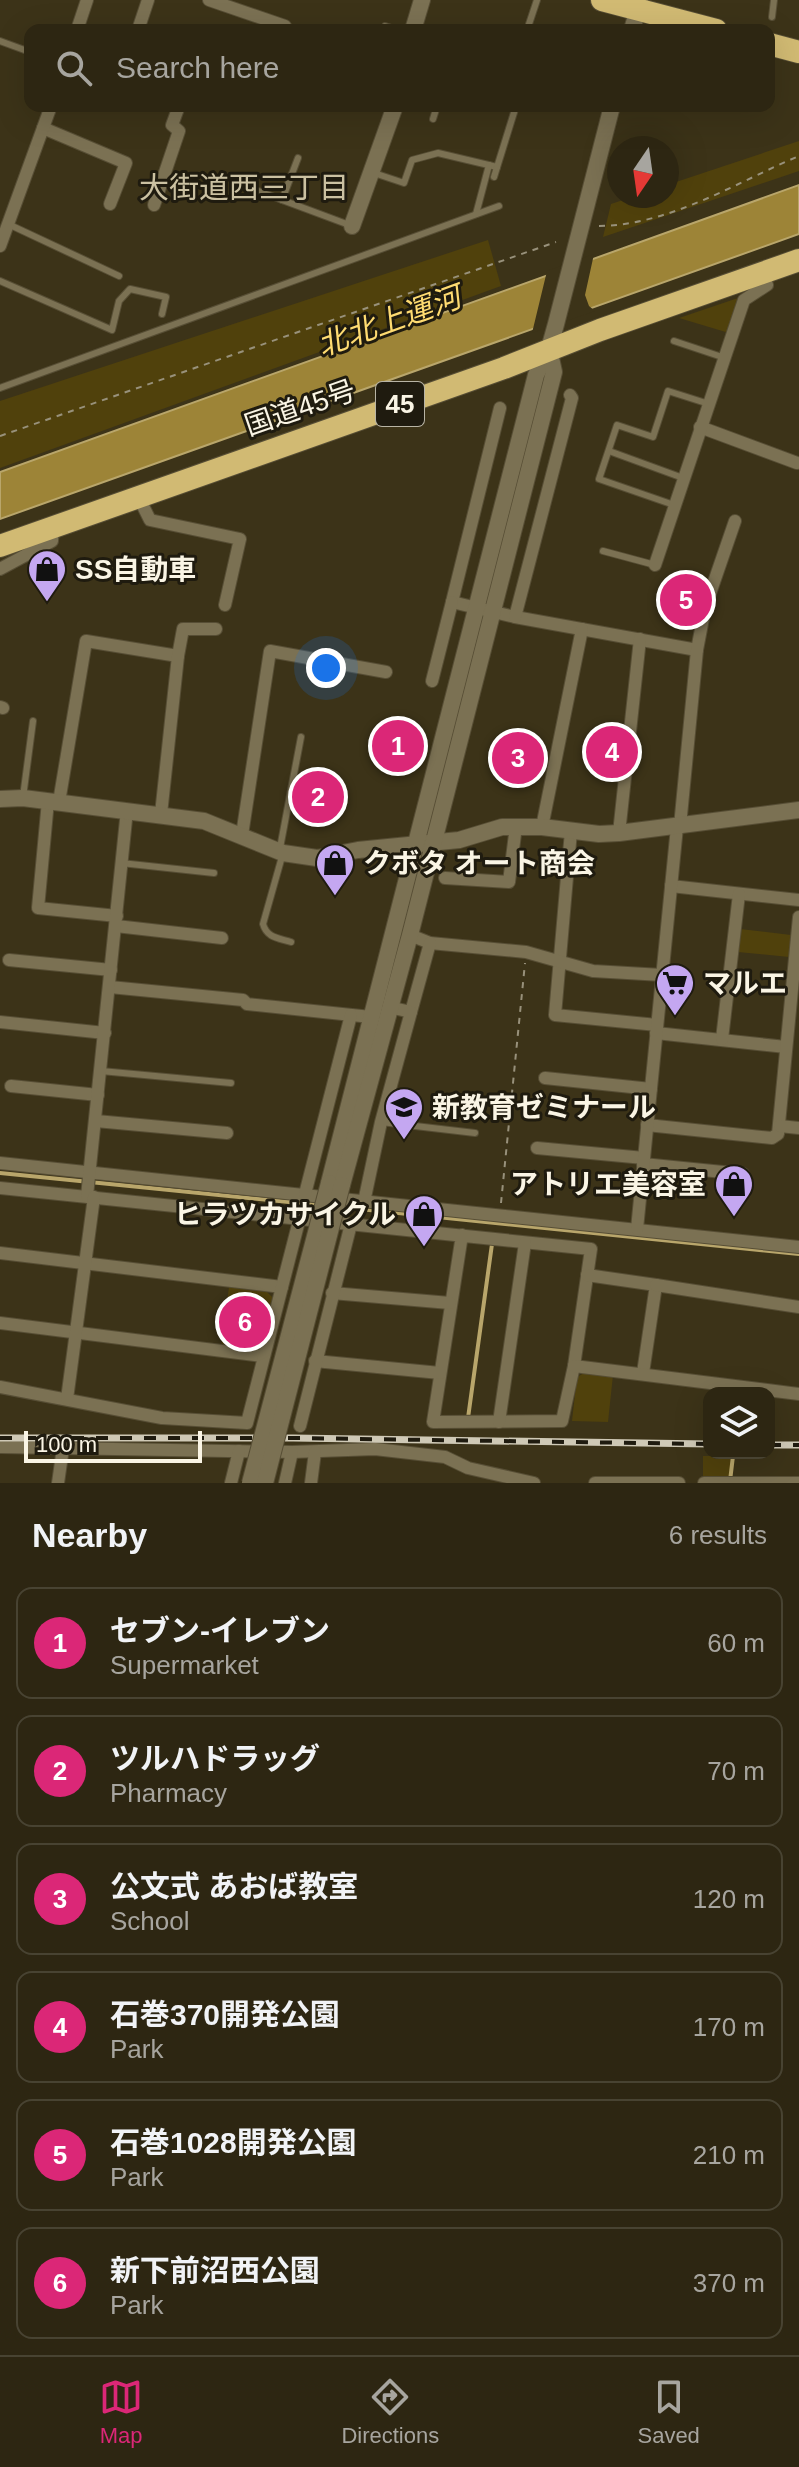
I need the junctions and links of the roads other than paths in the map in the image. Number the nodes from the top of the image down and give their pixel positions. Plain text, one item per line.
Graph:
1 (87, 0) edge
2 (148, 0) edge
3 (209, 0) edge
4 (422, 0) edge
5 (537, 0) edge
6 (602, 0) edge
7 (774, 0) edge
8 (637, 13) edge
9 (772, 17) dead end
10 (79, 24) edge
11 (140, 24) edge
12 (271, 24) edge
13 (415, 24) edge
14 (529, 24) edge
15 (688, 24) edge
16 (0, 41) edge
17 (775, 46) edge
18 (24, 50) edge
19 (799, 52) edge
20 (49, 112) edge
21 (177, 112) edge
22 (393, 112) edge
23 (435, 112) edge
24 (514, 112) edge
25 (610, 112) edge
26 (433, 119) dead end
27 (43, 128) junction
28 (298, 158) dead end
29 (489, 165) junction
30 (497, 167) junction
31 (372, 173) junction
32 (494, 177) dead end
33 (239, 184) dead end
34 (282, 200) junction
35 (110, 204) dead end
36 (154, 205) dead end
37 (499, 206) dead end
38 (476, 214) junction
39 (8, 224) junction
40 (352, 226) joint
41 (0, 246) edge
42 (799, 260) edge
43 (763, 272) junction
44 (119, 276) dead end
45 (0, 281) edge
46 (162, 314) dead end
47 (674, 341) dead end
48 (551, 342) junction
49 (725, 358) junction
50 (0, 388) edge
51 (570, 395) dead end
52 (709, 404) junction
53 (500, 408) dead end
54 (700, 427) junction
55 (609, 451) junction
56 (797, 463) dead end
57 (683, 478) junction
58 (138, 496) junction
59 (674, 505) junction
60 (735, 521) dead end
61 (53, 527) junction
62 (0, 546) edge
63 (603, 551) dead end
64 (655, 565) joint
65 (0, 569) edge
66 (452, 602) junction
67 (225, 605) dead end
68 (474, 608) junction
69 (492, 612) junction
70 (515, 617) junction
71 (216, 629) dead end
72 (582, 629) junction
73 (640, 639) junction
74 (697, 650) junction
75 (178, 656) junction
76 (386, 672) dead end
77 (432, 681) dead end
78 (33, 721) dead end
79 (301, 737) dead end
80 (23, 798) junction
81 (0, 799) edge
82 (53, 801) junction
83 (127, 810) junction
84 (799, 810) edge
85 (161, 814) junction
86 (516, 826) junction
87 (542, 827) junction
88 (678, 827) junction
89 (571, 831) junction
90 (619, 833) junction
91 (242, 835) junction
92 (434, 843) junction
93 (414, 845) junction
94 (281, 852) junction
95 (121, 863) junction
96 (214, 873) dead end
97 (445, 878) dead end
98 (671, 886) junction
99 (739, 894) junction
100 (799, 900) edge
101 (799, 917) edge
102 (117, 921) junction
103 (410, 935) junction
104 (222, 938) dead end
105 (291, 942) dead end
106 (430, 943) junction
107 (9, 960) dead end
108 (559, 960) junction
109 (111, 970) junction
110 (662, 975) junction
111 (796, 980) edge
112 (110, 987) junction
113 (389, 1007) junction
114 (411, 1012) junction
115 (351, 1015) junction
116 (371, 1017) junction
117 (0, 1022) edge
118 (657, 1029) junction
119 (105, 1033) junction
120 (722, 1039) junction
121 (786, 1047) junction
122 (101, 1071) junction
123 (545, 1078) dead end
124 (231, 1083) dead end
125 (11, 1086) dead end
126 (651, 1089) junction
127 (98, 1095) junction
128 (96, 1121) junction
129 (381, 1122) junction
130 (647, 1125) junction
131 (780, 1126) junction
132 (799, 1128) edge
133 (227, 1133) dead end
134 (475, 1133) dead end
135 (537, 1148) dead end
136 (644, 1161) junction
137 (0, 1163) edge
138 (743, 1174) dead end
139 (336, 1184) junction
140 (89, 1187) junction
141 (0, 1188) edge
142 (305, 1194) junction
143 (364, 1202) junction
144 (300, 1217) junction
145 (561, 1222) junction
146 (351, 1224) junction
147 (637, 1229) junction
148 (462, 1235) junction
149 (559, 1241) junction
150 (525, 1243) junction
151 (799, 1247) edge
152 (0, 1253) edge
153 (86, 1265) junction
154 (587, 1275) junction
155 (656, 1285) junction
156 (282, 1287) junction
157 (332, 1293) junction
158 (450, 1303) junction
159 (799, 1307) edge
160 (0, 1323) edge
161 (76, 1334) junction
162 (262, 1356) junction
163 (315, 1361) junction
164 (574, 1366) junction
165 (440, 1373) junction
166 (643, 1373) junction
167 (0, 1387) edge
168 (799, 1394) edge
169 (67, 1399) junction
170 (499, 1422) junction
171 (300, 1426) dead end
172 (0, 1447) edge
173 (63, 1448) junction
174 (239, 1451) junction
175 (292, 1452) junction
176 (315, 1452) junction
177 (468, 1468) junction
178 (58, 1483) edge
179 (231, 1483) edge
180 (250, 1483) edge
181 (265, 1483) edge
182 (285, 1483) edge
183 (311, 1483) edge
184 (466, 1483) edge
185 (534, 1483) edge
186 (595, 1483) edge
187 (679, 1483) edge
188 (704, 1483) edge
189 (799, 1483) edge

1 - 10 street
2 - 11 street
3 - 12 street
4 - 13 street
5 - 14 lane
6 - 8 highway
7 - 9 lane
8 - 15 highway
16 - 18 lane
17 - 19 highway
20 - 27 street
21 - 36 street
22 - 31 street
23 - 26 lane
24 - 30 lane
25 - 48 street
27 - 35 street
27 - 39 street
28 - 34 lane
29 - 30 lane
29 - 31 lane
29 - 38 lane
30 - 32 lane
31 - 40 street
33 - 34 lane
34 - 40 lane
37 - 38 lane
38 - 50 lane
39 - 41 street
39 - 44 lane
42 - 43 highway, 国道45号 / 45
43 - 48 highway, 国道45号 / 45
43 - 49 street
45 - 46 lane
47 - 49 lane
48 - 58 highway, 国道45号 / 45
48 - 68 street
48 - 69 street
49 - 52 street
51 - 70 street
52 - 54 street
52 - 55 lane
53 - 66 street
54 - 56 street
54 - 57 street
55 - 57 lane
55 - 59 lane
57 - 59 street
58 - 61 highway, 国道45号 / 45
58 - 67 street
59 - 64 street
60 - 74 street
61 - 62 highway, 国道45号 / 45
61 - 65 street
63 - 64 lane
66 - 68 street
66 - 77 street
68 - 69 street
68 - 93 street
69 - 70 street
69 - 92 street
70 - 72 street
71 - 75 street
72 - 73 street
72 - 87 street
73 - 74 street
73 - 90 street
74 - 88 street
75 - 82 street
75 - 85 street
76 - 91 street
78 - 80 lane
79 - 94 lane
80 - 81 street
80 - 82 street
82 - 83 street
82 - 102 street
83 - 85 street
83 - 95 street
84 - 88 street
85 - 91 street
86 - 87 street
86 - 92 street
86 - 97 street
87 - 89 street
88 - 90 street
88 - 98 street
89 - 90 street
89 - 108 street
91 - 94 street
92 - 93 street
92 - 103 street
93 - 94 street
93 - 116 street
94 - 105 lane
95 - 96 lane
95 - 102 street
98 - 99 street
98 - 110 street
99 - 100 street
99 - 120 street
101 - 111 street
102 - 104 street
102 - 109 street
103 - 106 street
103 - 113 street
106 - 108 street
106 - 114 street
107 - 109 street
108 - 110 street
108 - 118 street
109 - 112 street
110 - 118 street
111 - 121 street
112 - 115 street
112 - 119 street
113 - 114 street
113 - 139 street
114 - 129 street
115 - 116 street
115 - 142 street
116 - 139 street
117 - 119 street
118 - 120 street
118 - 126 street
119 - 122 street
120 - 121 street
121 - 131 street
122 - 124 lane
122 - 127 street
123 - 126 street
125 - 127 street
126 - 130 street
127 - 128 street
128 - 133 street
128 - 140 street
129 - 134 lane
129 - 143 street
130 - 131 street
130 - 136 street
131 - 132 street
135 - 136 street
136 - 138 street
136 - 147 street
137 - 140 street
139 - 180 street, bridge
139 - 181 street, bridge
140 - 141 street
140 - 142 street
140 - 144 street
140 - 153 street
142 - 143 street
143 - 145 street
144 - 146 street
144 - 156 street
145 - 147 street
145 - 149 street
146 - 148 street
146 - 157 street
147 - 151 street
148 - 150 street
148 - 158 street
149 - 150 street
149 - 154 street
150 - 170 street
152 - 153 street
153 - 156 street
153 - 161 street
154 - 155 street
154 - 164 street
155 - 159 street
155 - 166 street
156 - 162 street
157 - 158 street
157 - 163 street
158 - 165 street
160 - 161 street
161 - 162 street
161 - 169 street
162 - 169 street
163 - 165 street
163 - 171 street
164 - 166 street
164 - 170 street
165 - 170 street
166 - 168 street
167 - 169 street
172 - 173 street
173 - 174 street
173 - 178 street
174 - 175 street
174 - 179 street
175 - 176 street
175 - 182 street
176 - 177 street
176 - 183 street
177 - 184 street
177 - 185 street
186 - 187 street
188 - 189 street

